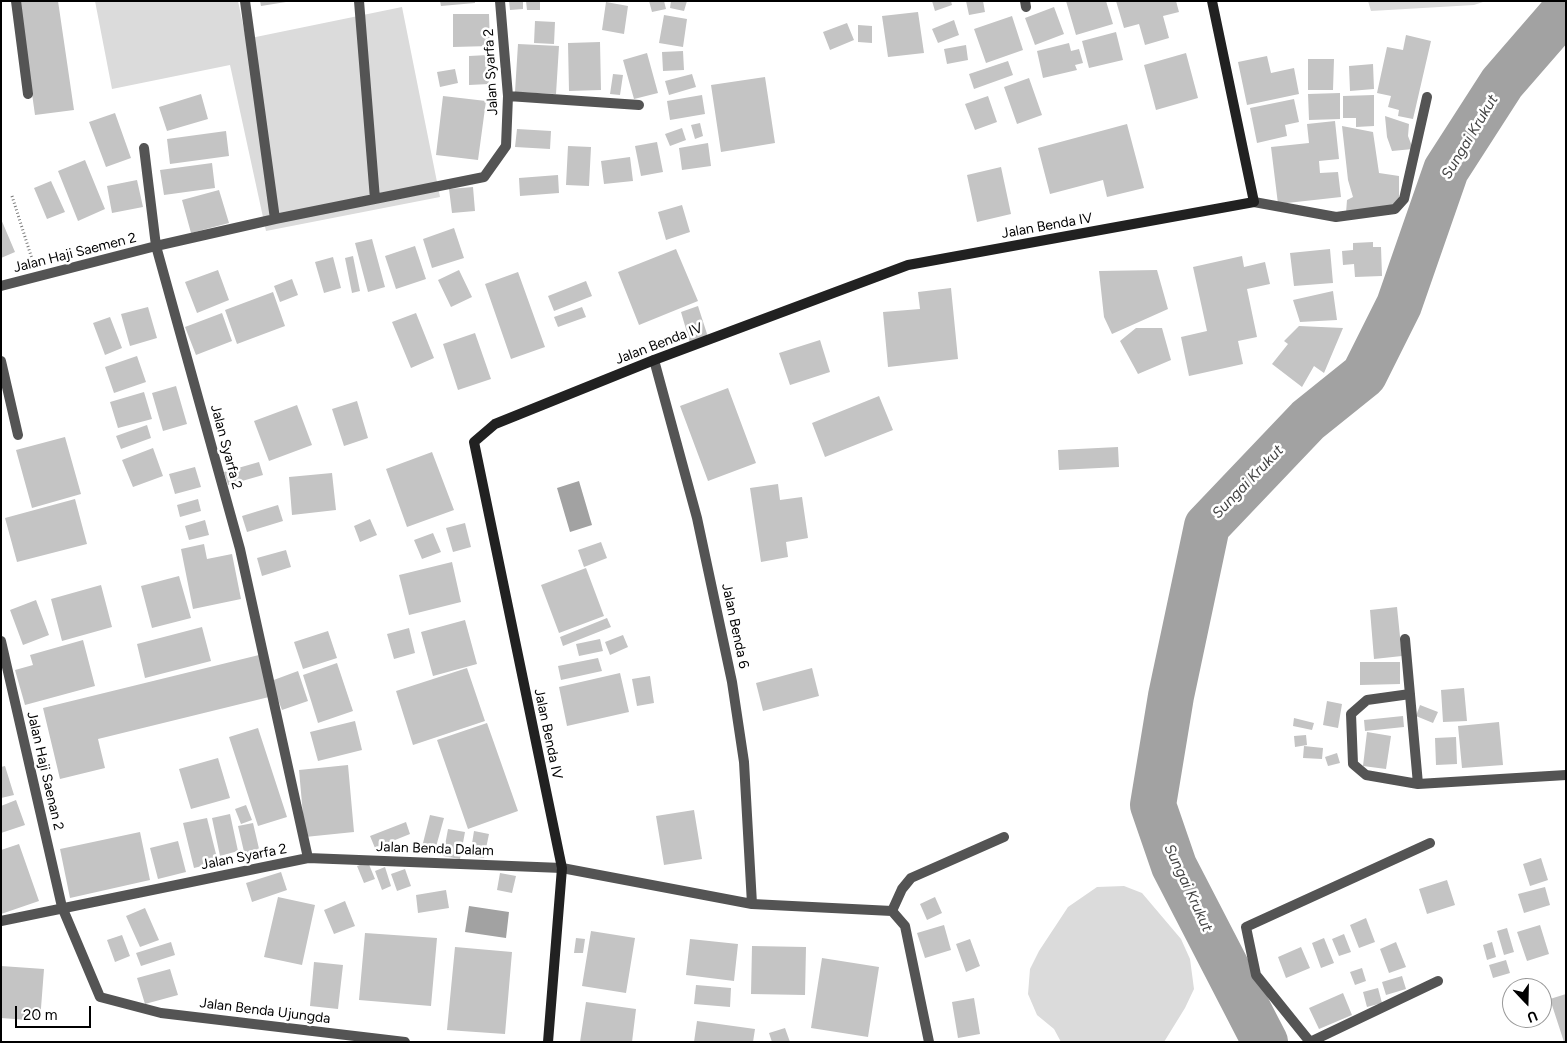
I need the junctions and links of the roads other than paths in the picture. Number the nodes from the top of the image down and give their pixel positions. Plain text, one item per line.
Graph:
1 (16, 1) edge
2 (245, 1) edge
3 (359, 1) edge
4 (500, 1) edge
5 (1212, 1) edge
6 (28, 94) dead end
7 (508, 96) junction
8 (1427, 98) dead end
9 (639, 104) dead end
10 (144, 148) dead end
11 (374, 199) junction
12 (1254, 202) junction
13 (275, 219) junction
14 (156, 246) junction
15 (1, 286) edge
16 (654, 360) junction
17 (1, 361) edge
18 (18, 435) dead end
19 (1405, 639) dead end
20 (1, 641) edge
21 (1410, 694) junction
22 (1566, 775) edge
23 (1418, 784) junction
24 (1004, 838) dead end
25 (1430, 843) dead end
26 (308, 858) junction
27 (562, 868) junction
28 (752, 904) junction
29 (62, 907) junction
30 (892, 911) junction
31 (1, 920) edge
32 (1438, 981) dead end
33 (406, 1042) edge
34 (548, 1042) edge
35 (929, 1042) edge
36 (1310, 1042) edge

1 - 6 street
2 - 13 street
3 - 11 street
4 - 7 street, Jalan Syarfa 2
5 - 12 street
7 - 9 street
7 - 11 street, Jalan Syarfa 2
8 - 12 street
10 - 14 street
11 - 13 street, Jalan Syarfa 2
12 - 16 street, Jalan Benda IV
13 - 14 street, Jalan Syarfa 2
14 - 15 street, Jalan Haji Saemen 2
14 - 26 street, Jalan Syarfa 2
16 - 27 street, Jalan Benda IV
16 - 28 street, Jalan Benda 6
17 - 18 street
19 - 21 street
20 - 29 street, Jalan Haji Saenan 2
21 - 23 street
21 - 23 street
22 - 23 street
24 - 30 street
25 - 36 street
26 - 27 street, Jalan Benda Dalam
26 - 29 street, Jalan Syarfa 2
27 - 28 street, Jalan Benda Dalam
27 - 34 street, Jalan Benda IV
28 - 30 street, Jalan Benda Dalam
29 - 31 street, Jalan Syarfa 2
29 - 33 street, Jalan Benda Ujungda
30 - 35 street
32 - 36 street

